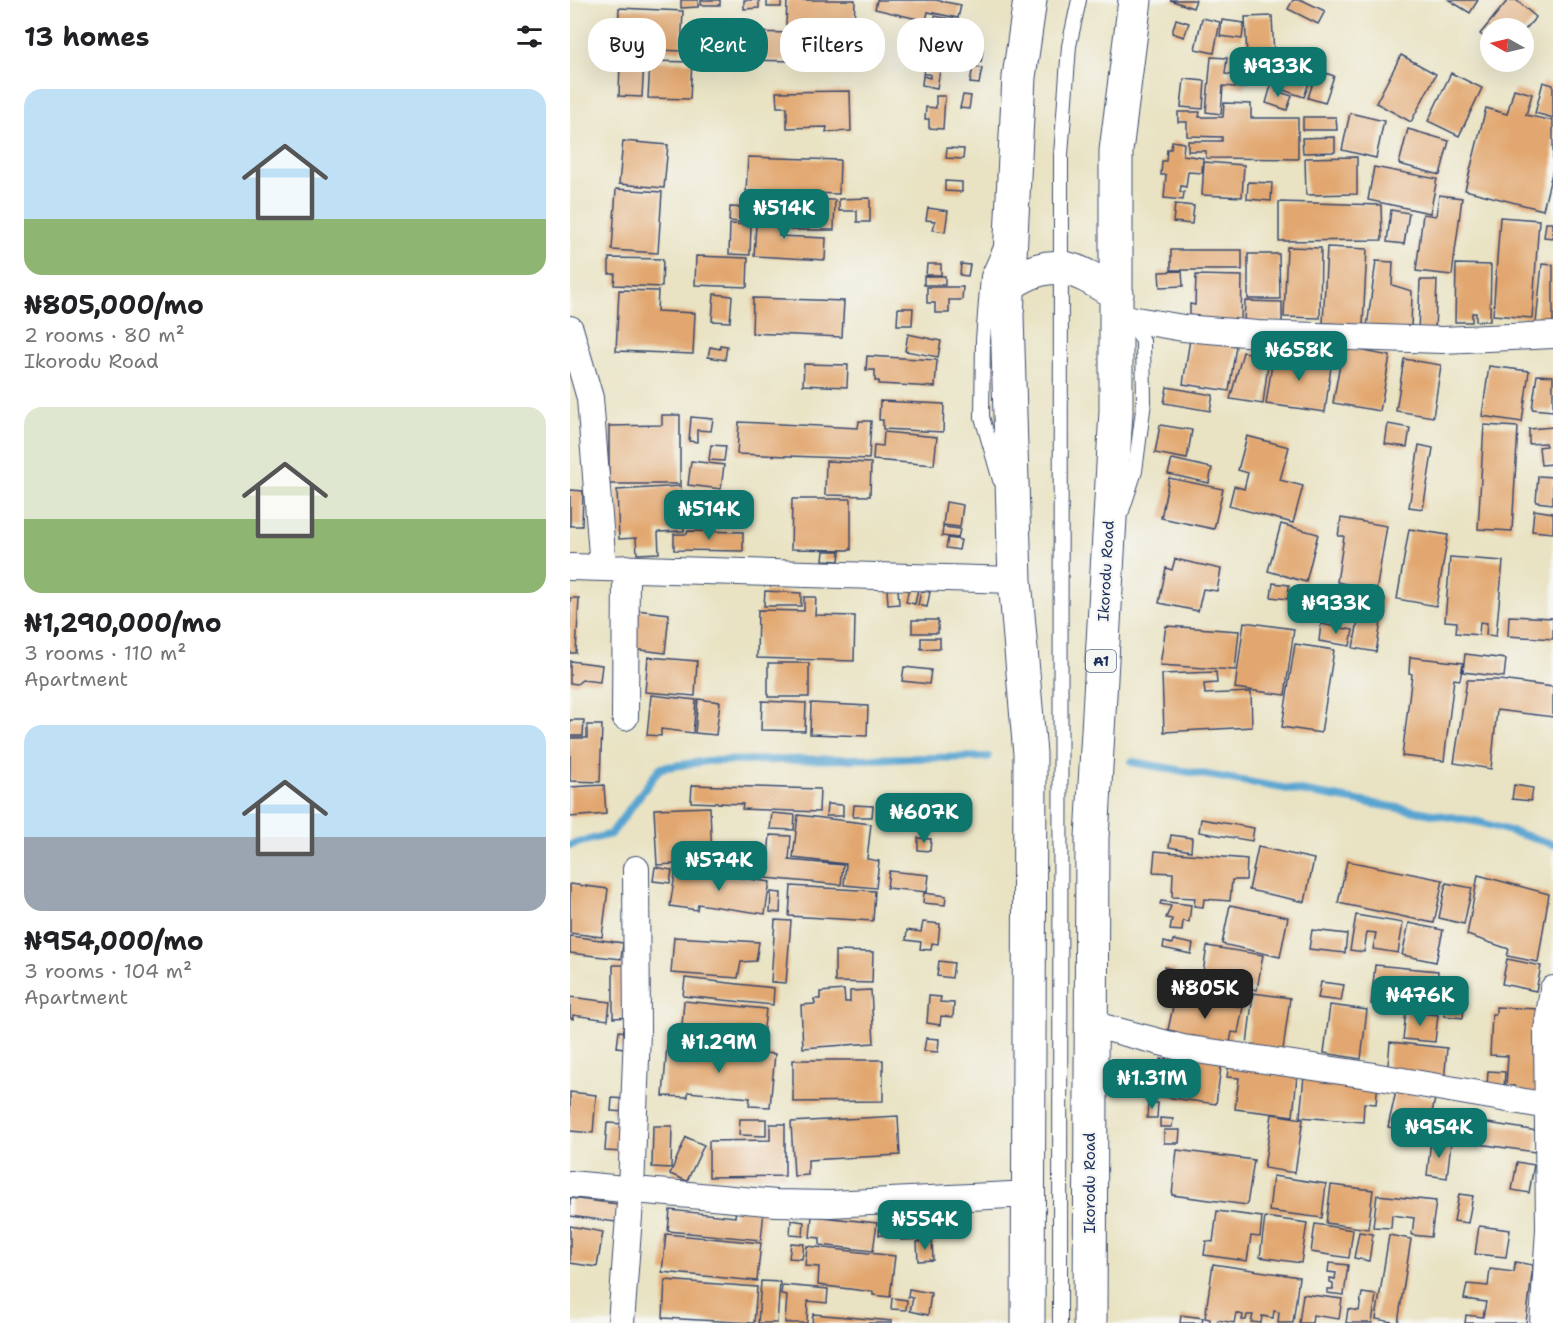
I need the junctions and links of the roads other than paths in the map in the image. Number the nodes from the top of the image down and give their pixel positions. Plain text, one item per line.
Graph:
1 (1030, 0) edge
2 (1079, 0) edge
3 (1135, 0) edge
4 (1011, 223) junction
5 (1060, 267) junction
6 (1008, 285) junction
7 (1124, 307) junction
8 (570, 329) edge
9 (1553, 335) edge
10 (1013, 521) junction
11 (570, 567) edge
12 (615, 568) junction
13 (1015, 580) junction
14 (625, 717) dead end
15 (636, 869) dead end
16 (1553, 989) edge
17 (1091, 1024) junction
18 (1548, 1106) junction
19 (1551, 1141) edge
20 (570, 1184) edge
21 (632, 1190) junction
22 (1030, 1194) junction
23 (621, 1323) edge
24 (1028, 1323) edge
25 (1060, 1323) edge
26 (1090, 1323) edge
27 (1543, 1323) edge

1 - 4 highway
2 - 5 lane
3 - 7 highway, Ikorodu Road / A1
4 - 6 highway
4 - 10 lane
5 - 6 highway
5 - 7 highway
5 - 25 lane
6 - 10 highway
7 - 9 street
7 - 17 highway, Ikorodu Road / A1
8 - 12 street
10 - 13 highway
11 - 12 street
12 - 13 street
12 - 14 street
13 - 22 highway
15 - 21 street
16 - 18 street
17 - 18 street
17 - 26 highway, Ikorodu Road / A1
18 - 19 street
19 - 27 street
20 - 21 street
21 - 22 street
21 - 23 street
22 - 24 highway

